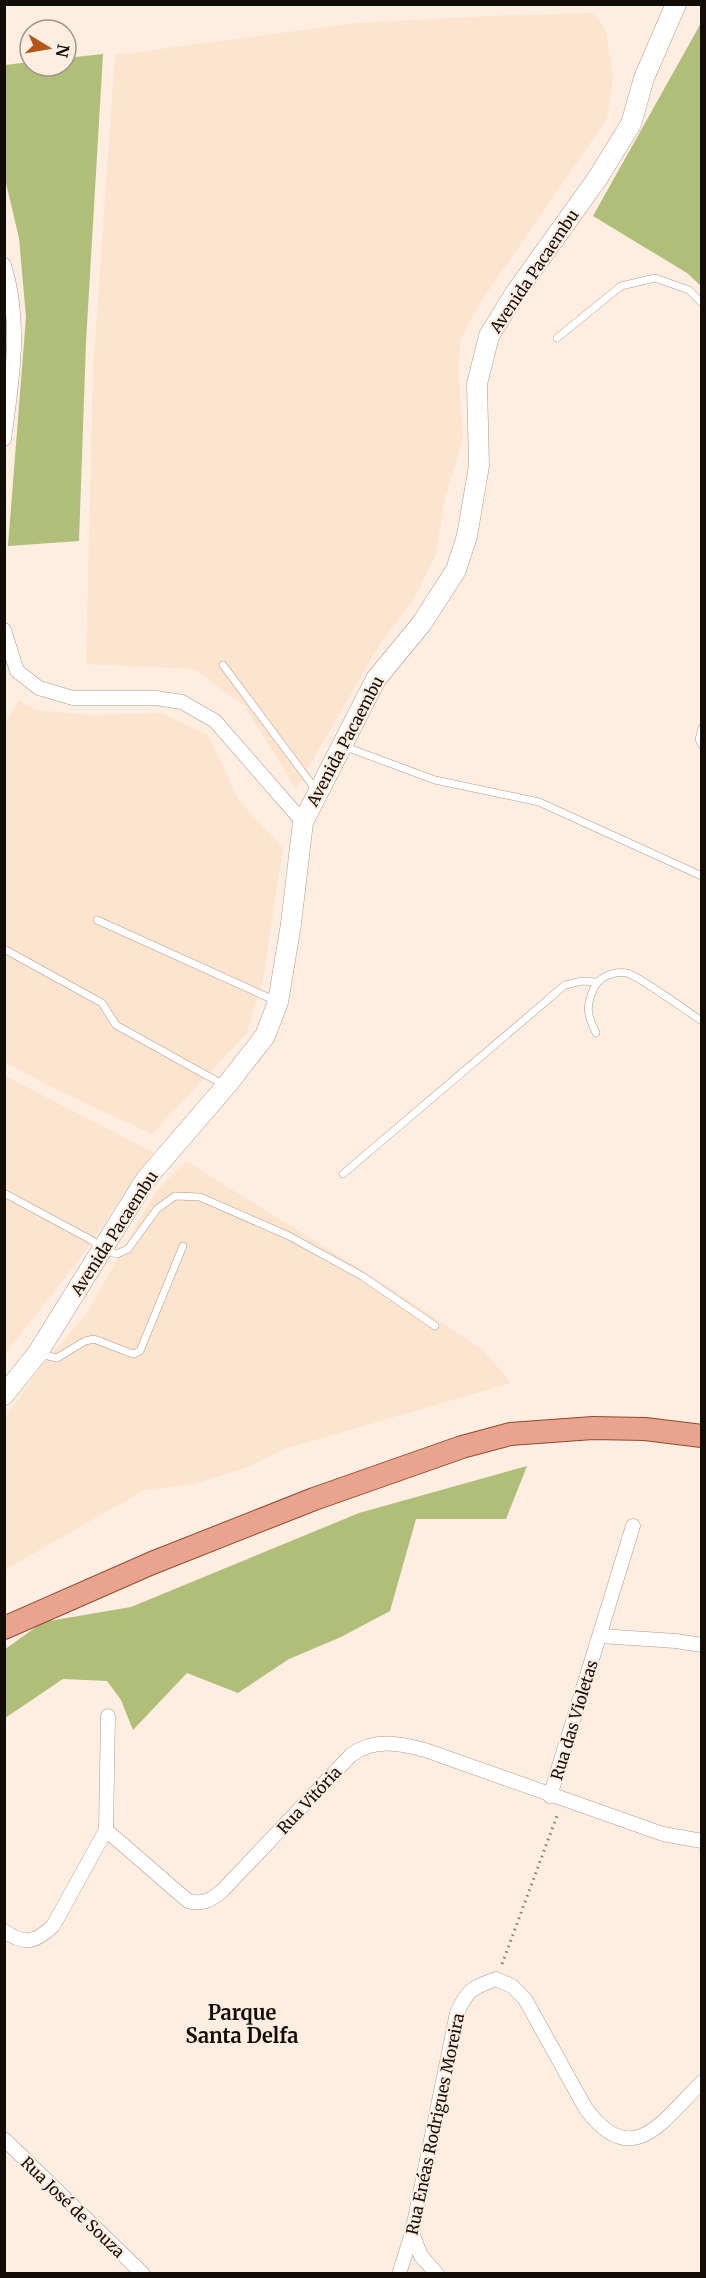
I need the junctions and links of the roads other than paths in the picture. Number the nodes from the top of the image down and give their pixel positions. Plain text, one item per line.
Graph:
1 (676, 4) edge
2 (4, 265) edge
3 (702, 303) edge
4 (557, 338) dead end
5 (4, 439) edge
6 (4, 630) edge
7 (223, 665) dead end
8 (702, 728) edge
9 (341, 745) junction
10 (702, 745) edge
11 (317, 793) junction
12 (303, 822) junction
13 (702, 876) edge
14 (97, 920) dead end
15 (4, 949) edge
16 (596, 982) junction
17 (278, 1002) junction
18 (702, 1021) edge
19 (596, 1033) dead end
20 (226, 1086) junction
21 (344, 1174) dead end
22 (4, 1193) edge
23 (183, 1246) dead end
24 (102, 1250) junction
25 (435, 1326) dead end
26 (37, 1353) junction
27 (4, 1395) edge
28 (702, 1436) edge
29 (633, 1526) dead end
30 (4, 1628) edge
31 (600, 1636) junction
32 (702, 1645) edge
33 (108, 1716) dead end
34 (556, 1798) junction
35 (106, 1830) junction
36 (702, 1841) edge
37 (4, 1931) edge
38 (702, 2082) edge
39 (4, 2139) edge
40 (412, 2233) junction
41 (135, 2271) edge
42 (399, 2274) edge
43 (437, 2274) edge

1 - 9 street, Avenida Pacaembu
2 - 5 street
3 - 4 lane
6 - 12 street
7 - 11 lane
8 - 10 lane
9 - 11 street, Avenida Pacaembu
9 - 13 lane
11 - 12 street, Avenida Pacaembu
12 - 17 street, Avenida Pacaembu
14 - 17 lane
15 - 20 lane
16 - 18 lane
16 - 19 lane
16 - 21 lane
17 - 20 street, Avenida Pacaembu
20 - 24 street, Avenida Pacaembu
22 - 24 lane
23 - 26 lane
24 - 25 lane
24 - 26 street, Avenida Pacaembu
26 - 27 street, Avenida Pacaembu
28 - 30 main road
29 - 31 street, Rua das Violetas
31 - 32 street
31 - 34 street, Rua das Violetas
33 - 35 street
34 - 35 street, Rua Vitória
34 - 36 street, Rua das Violetas
35 - 37 street
38 - 40 street, Rua Enéas Rodrigues Moreira
39 - 41 street, Rua José de Souza
40 - 42 street, Rua Enéas Rodrigues Moreira
40 - 43 street

